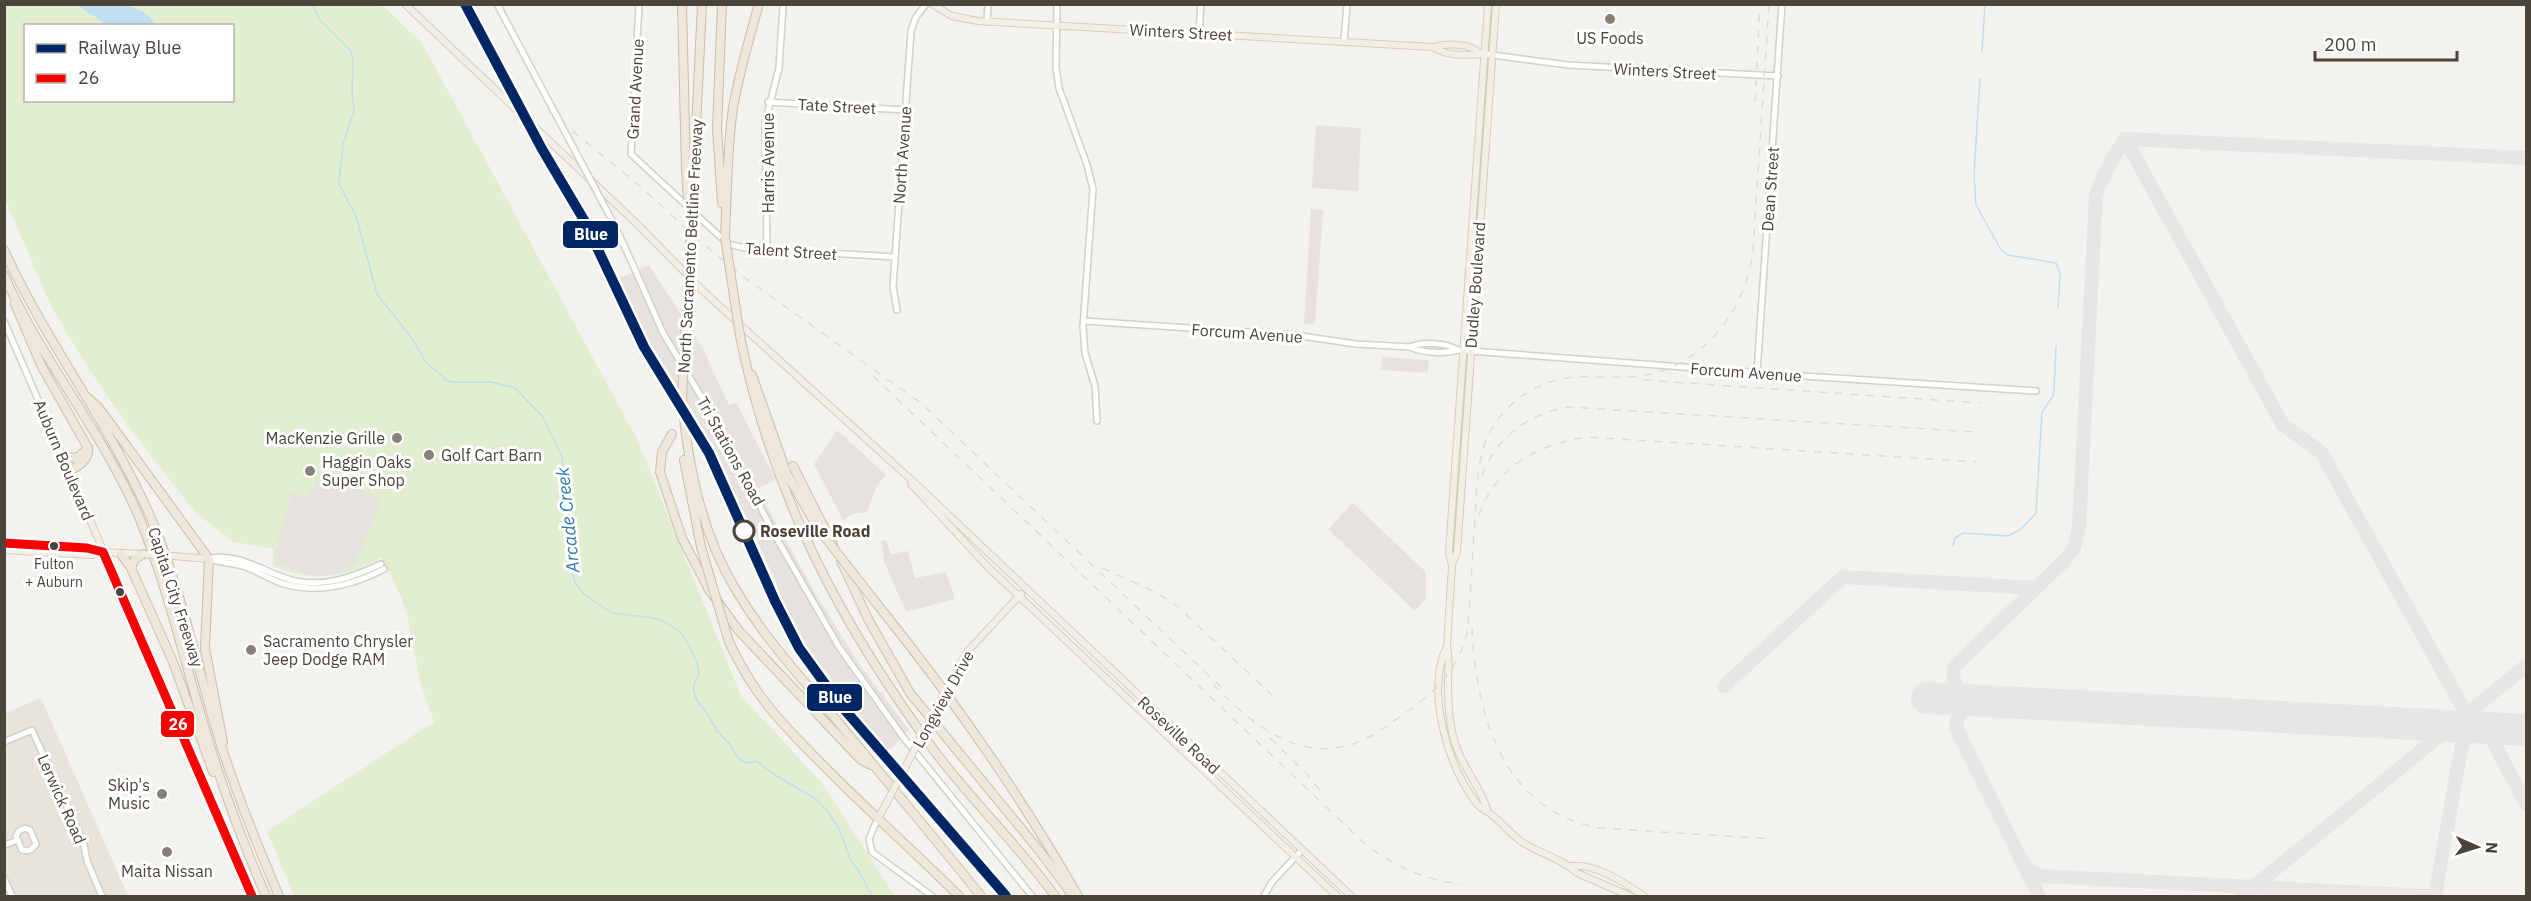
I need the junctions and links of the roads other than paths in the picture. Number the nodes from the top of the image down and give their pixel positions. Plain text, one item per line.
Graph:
1 (405, 4) edge
2 (497, 4) edge
3 (639, 4) edge
4 (682, 4) edge
5 (702, 4) edge
6 (722, 4) edge
7 (759, 4) edge
8 (926, 4) edge
9 (932, 4) edge
10 (988, 4) edge
11 (1058, 4) edge
12 (1201, 4) edge
13 (1347, 4) edge
14 (1488, 4) edge
15 (1496, 4) edge
16 (1782, 4) edge
17 (783, 6) dead end
18 (987, 22) junction
19 (1056, 26) junction
20 (1199, 33) junction
21 (1344, 41) junction
22 (1483, 54) junction
23 (1493, 55) junction
24 (1778, 76) junction
25 (768, 102) junction
26 (905, 110) junction
27 (690, 170) junction
28 (724, 176) junction
29 (697, 216) joint
30 (4, 250) edge
31 (767, 250) junction
32 (895, 257) junction
33 (4, 275) edge
34 (10, 288) junction
35 (897, 310) dead end
36 (4, 321) edge
37 (1084, 321) junction
38 (740, 336) junction
39 (1460, 350) junction
40 (1470, 351) junction
41 (1757, 372) junction
42 (2036, 391) dead end
43 (83, 393) junction
44 (1096, 421) dead end
45 (672, 434) dead end
46 (88, 448) junction
47 (63, 457) junction
48 (793, 466) dead end
49 (69, 471) junction
50 (903, 474) junction
51 (690, 481) junction
52 (4, 543) edge
53 (4, 550) edge
54 (103, 552) junction
55 (121, 554) junction
56 (144, 554) junction
57 (209, 558) junction
58 (1452, 566) junction
59 (131, 568) junction
60 (380, 568) dead end
61 (1025, 589) junction
62 (1019, 596) junction
63 (944, 690) junction
64 (4, 742) edge
65 (225, 758) junction
66 (875, 767) junction
67 (877, 820) junction
68 (241, 837) junction
69 (18, 840) junction
70 (4, 845) edge
71 (1302, 850) junction
72 (1295, 857) junction
73 (1572, 866) junction
74 (4, 878) edge
75 (12, 897) edge
76 (102, 897) edge
77 (252, 897) edge
78 (266, 897) edge
79 (279, 897) edge
80 (932, 897) edge
81 (959, 897) edge
82 (981, 897) edge
83 (1032, 897) edge
84 (1055, 897) edge
85 (1073, 897) edge
86 (1078, 897) edge
87 (1264, 897) edge
88 (1337, 897) edge
89 (1351, 897) edge
90 (1630, 897) edge
91 (1644, 897) edge

1 - 50 main road, Roseville Road
2 - 83 street, Tri Stations Road, bridge
3 - 29 street, Grand Avenue
4 - 27 highway
5 - 27 highway, North Sacramento Beltline Freeway
6 - 28 highway, North Sacramento Beltline Freeway
7 - 28 highway
8 - 26 street, North Avenue
9 - 18 main road, Winters Street
10 - 18 street
11 - 19 street
12 - 20 street
13 - 21 street
14 - 22 main road, Dudley Boulevard
15 - 23 main road, Dudley Boulevard
16 - 24 street, Dean Street
17 - 25 street, Harris Avenue
18 - 19 main road, Winters Street
19 - 20 main road, Winters Street
19 - 37 street
20 - 21 main road, Winters Street
21 - 22 main road, Winters Street
22 - 23 street, Winters Street
22 - 39 main road, Dudley Boulevard
23 - 24 street, Winters Street
23 - 40 main road, Dudley Boulevard
24 - 41 street, Dean Street
25 - 26 street, Tate Street
25 - 31 street, Harris Avenue
26 - 32 street, North Avenue
27 - 51 highway, North Sacramento Beltline Freeway, bridge
28 - 38 highway, bridge
29 - 31 street, Talent Street
30 - 43 highway, Capital City Freeway
31 - 32 street, Talent Street
32 - 35 street, North Avenue
33 - 34 highway, Capital City Freeway
34 - 46 highway
34 - 68 highway, Capital City Freeway
36 - 47 street, Auburn Boulevard
37 - 39 street, Forcum Avenue
37 - 44 street
38 - 63 highway, bridge
38 - 84 highway
39 - 40 street, Forcum Avenue
39 - 58 main road, Dudley Boulevard
40 - 41 street, Forcum Avenue
40 - 58 main road, Dudley Boulevard
41 - 42 street, Forcum Avenue
43 - 57 highway
43 - 65 highway, Capital City Freeway
45 - 66 highway
46 - 47 highway
46 - 49 highway
47 - 49 street, Auburn Boulevard
48 - 85 highway
49 - 54 main road, Auburn Boulevard
50 - 61 main road, Roseville Road
50 - 62 main road, Roseville Road
51 - 66 highway
51 - 67 highway, bridge
52 - 54 main road
53 - 54 main road
54 - 55 main road
54 - 77 main road, Auburn Boulevard
55 - 56 main road
55 - 59 highway
56 - 57 main road, bridge
56 - 59 highway
57 - 60 street
57 - 65 highway
58 - 73 main road, Dudley Boulevard
59 - 68 highway
61 - 62 main road, Longview Drive
61 - 71 main road, Roseville Road
62 - 63 main road, Longview Drive
62 - 72 main road, Roseville Road
63 - 67 main road, Longview Drive, bridge
63 - 86 highway
64 - 76 street, Lerwick Road
65 - 79 highway, Capital City Freeway
66 - 82 highway
67 - 80 street, Longview Drive
67 - 81 highway
68 - 78 highway, Capital City Freeway
69 - 69 street
69 - 70 street
71 - 72 street
71 - 89 main road, Roseville Road
72 - 87 street
72 - 88 main road, Roseville Road
73 - 90 main road, Dudley Boulevard
73 - 91 main road, Dudley Boulevard
74 - 75 street

